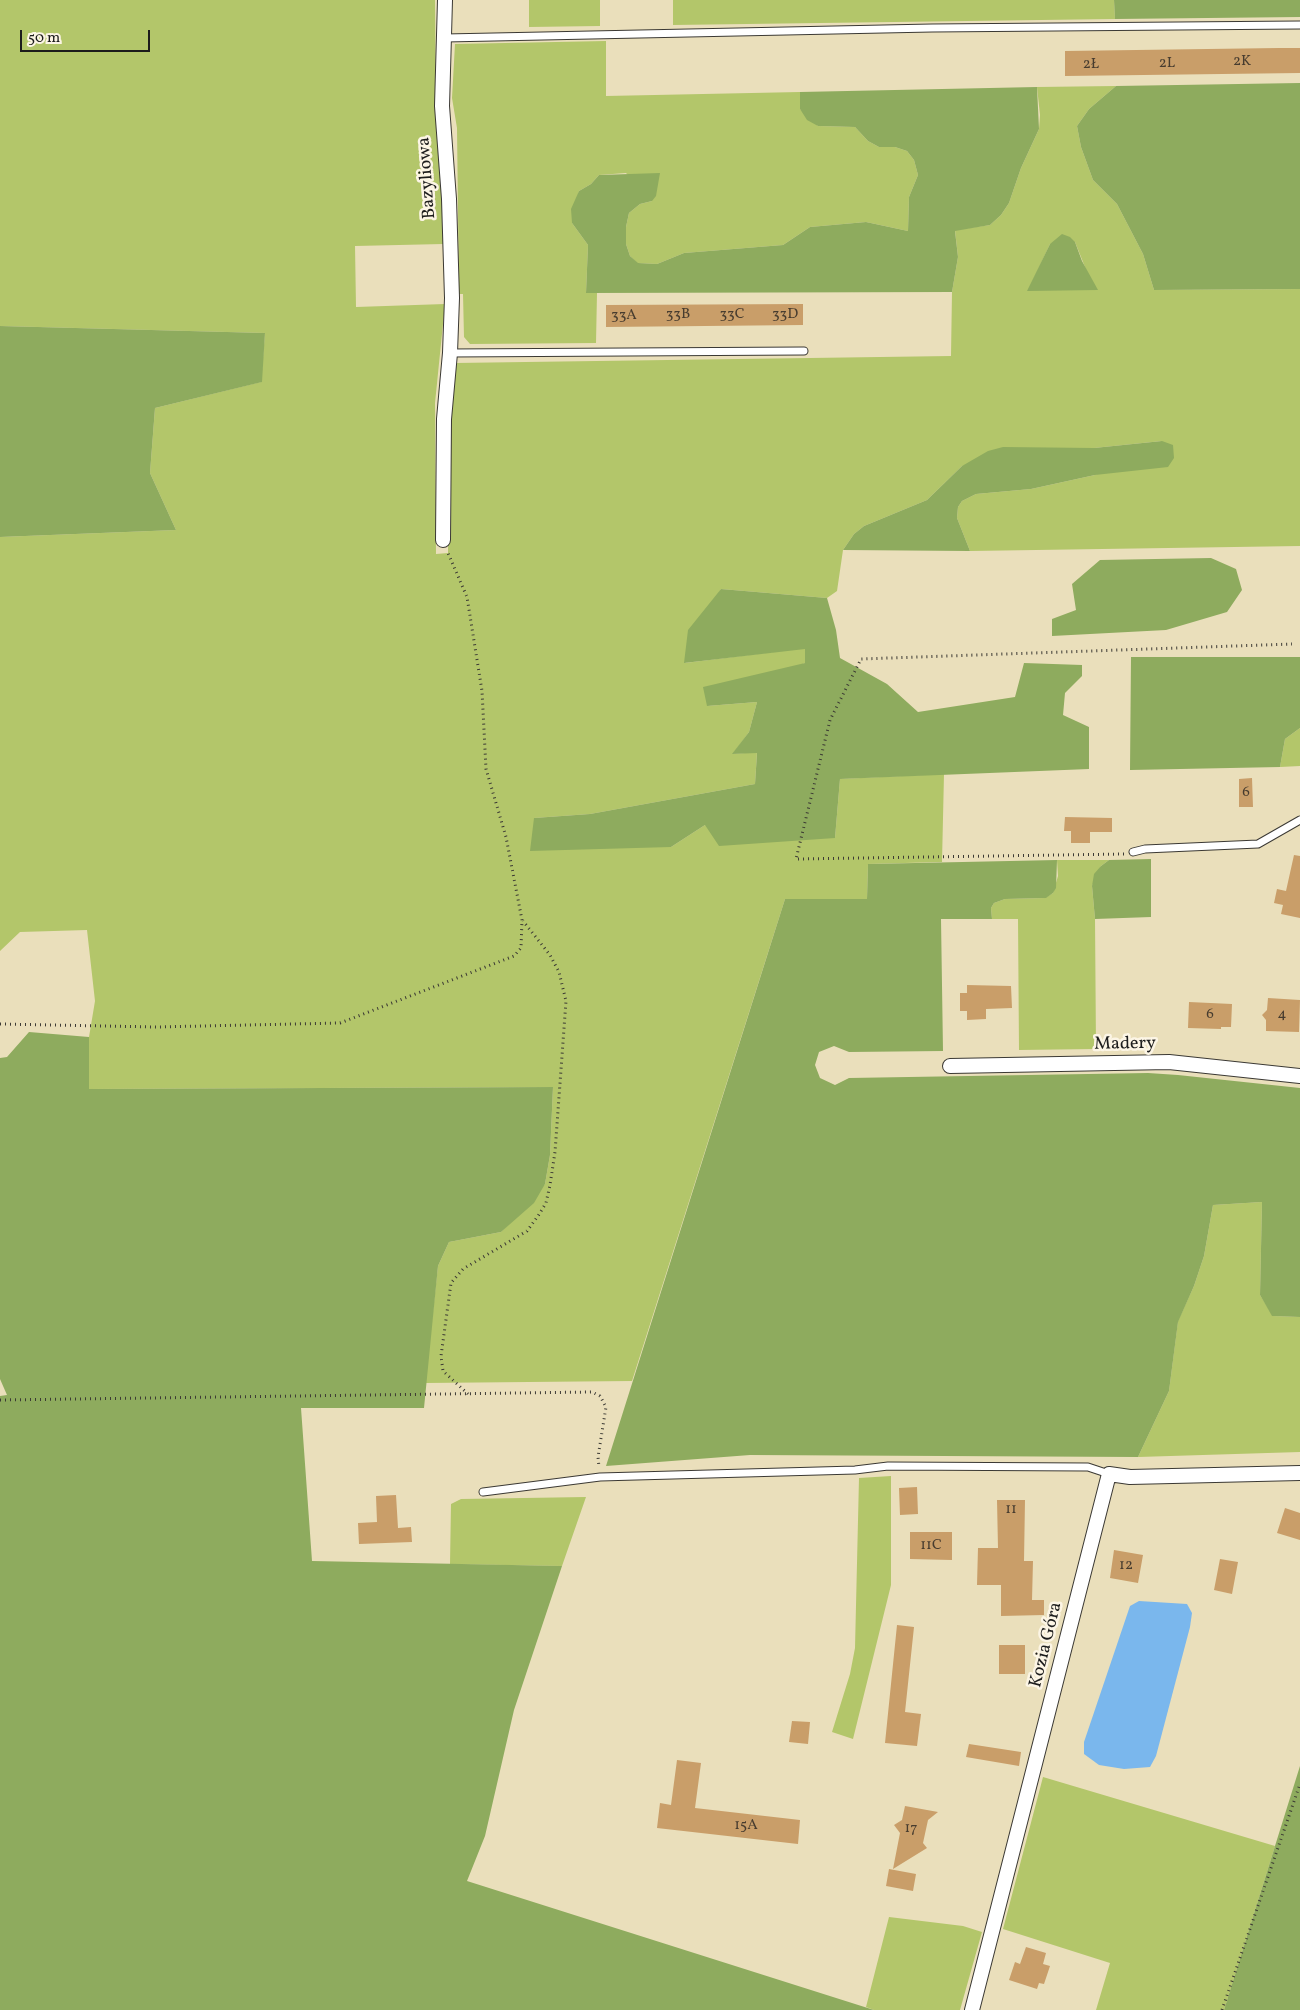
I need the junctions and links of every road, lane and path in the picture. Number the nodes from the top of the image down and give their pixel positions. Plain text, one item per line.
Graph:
1 (446, 0) edge
2 (1300, 25) edge
3 (445, 38) junction
4 (804, 351) dead end
5 (450, 353) junction
6 (443, 540) joint
7 (1292, 644) dead end
8 (1300, 820) edge
9 (1133, 852) joint
10 (522, 920) junction
11 (0, 1024) edge
12 (950, 1066) dead end
13 (1300, 1076) edge
14 (468, 1394) junction
15 (0, 1400) edge
16 (1300, 1473) edge
17 (1109, 1474) junction
18 (600, 1478) junction
19 (483, 1492) dead end
20 (1300, 1784) edge
21 (972, 2010) edge
22 (1222, 2010) edge

1 - 3 street, Bazyliowa
2 - 3 lane
3 - 5 street, Bazyliowa
4 - 5 lane
5 - 6 street, Bazyliowa
6 - 10 path
7 - 9 path
8 - 9 lane
10 - 11 path
10 - 14 path
12 - 13 street, Madery
14 - 15 path
14 - 18 path
16 - 17 street
17 - 18 lane
17 - 21 street, Kozia Góra
18 - 19 lane
20 - 22 path

